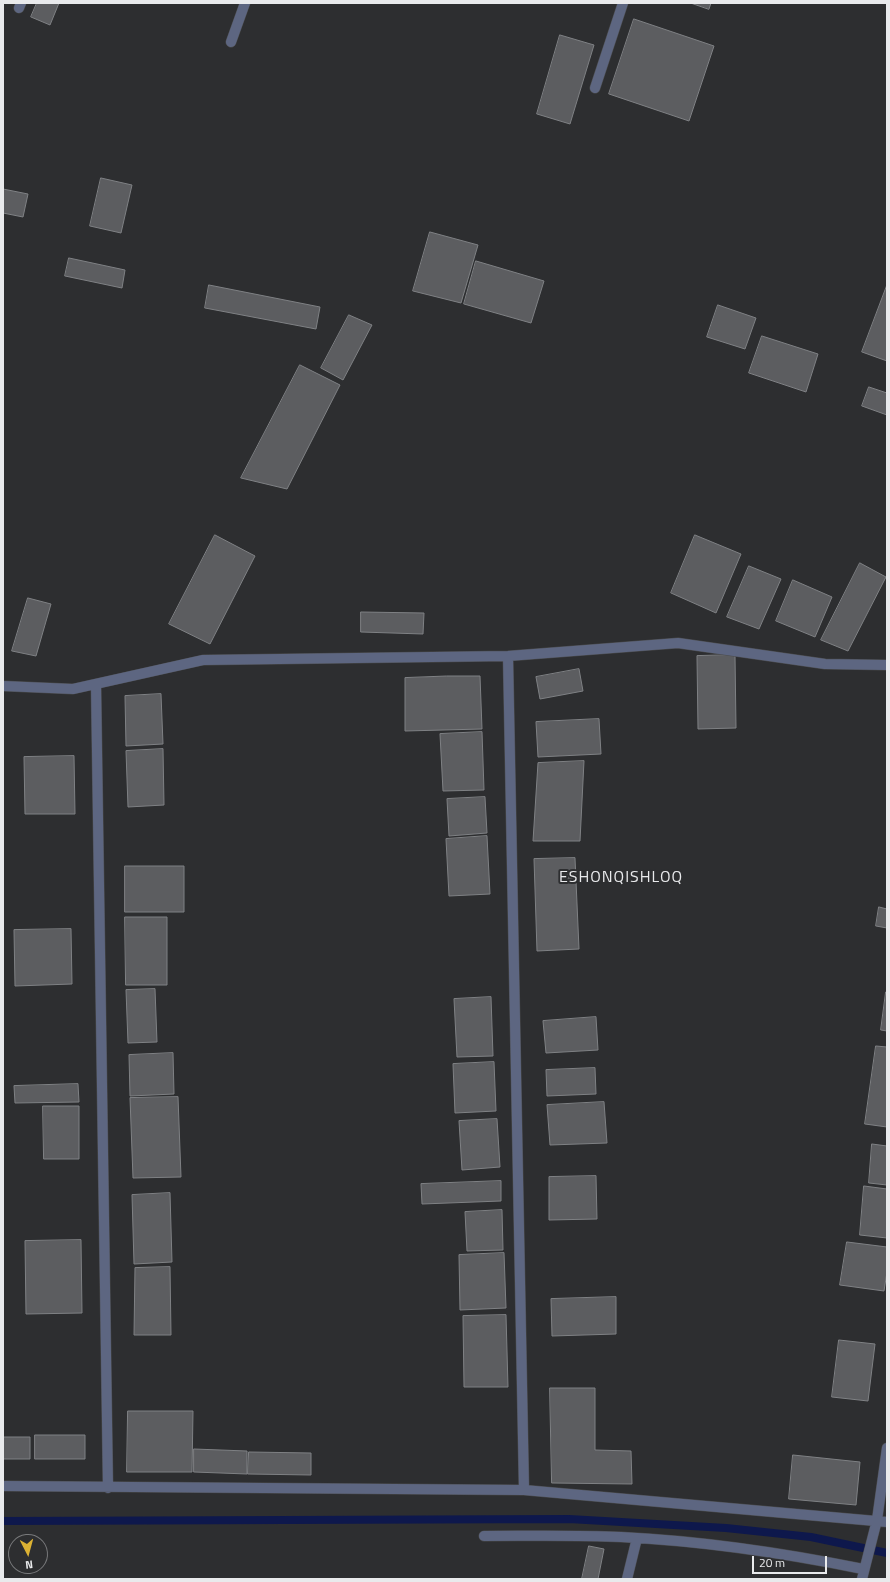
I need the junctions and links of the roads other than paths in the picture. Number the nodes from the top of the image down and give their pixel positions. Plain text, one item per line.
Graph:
1 (245, 3) edge
2 (623, 3) edge
3 (231, 42) dead end
4 (595, 88) dead end
5 (508, 656) junction
6 (887, 666) edge
7 (96, 684) junction
8 (3, 686) edge
9 (887, 1448) edge
10 (3, 1486) edge
11 (108, 1488) junction
12 (524, 1490) junction
13 (882, 1521) edge
14 (484, 1536) dead end
15 (637, 1538) junction
16 (863, 1574) edge
17 (627, 1579) edge

1 - 3 street
2 - 4 street
5 - 6 street
5 - 7 street
5 - 12 street
7 - 8 street
7 - 11 street
9 - 13 street
10 - 11 street
11 - 12 street
12 - 13 street
13 - 16 street
14 - 15 street
15 - 16 street
15 - 17 street

